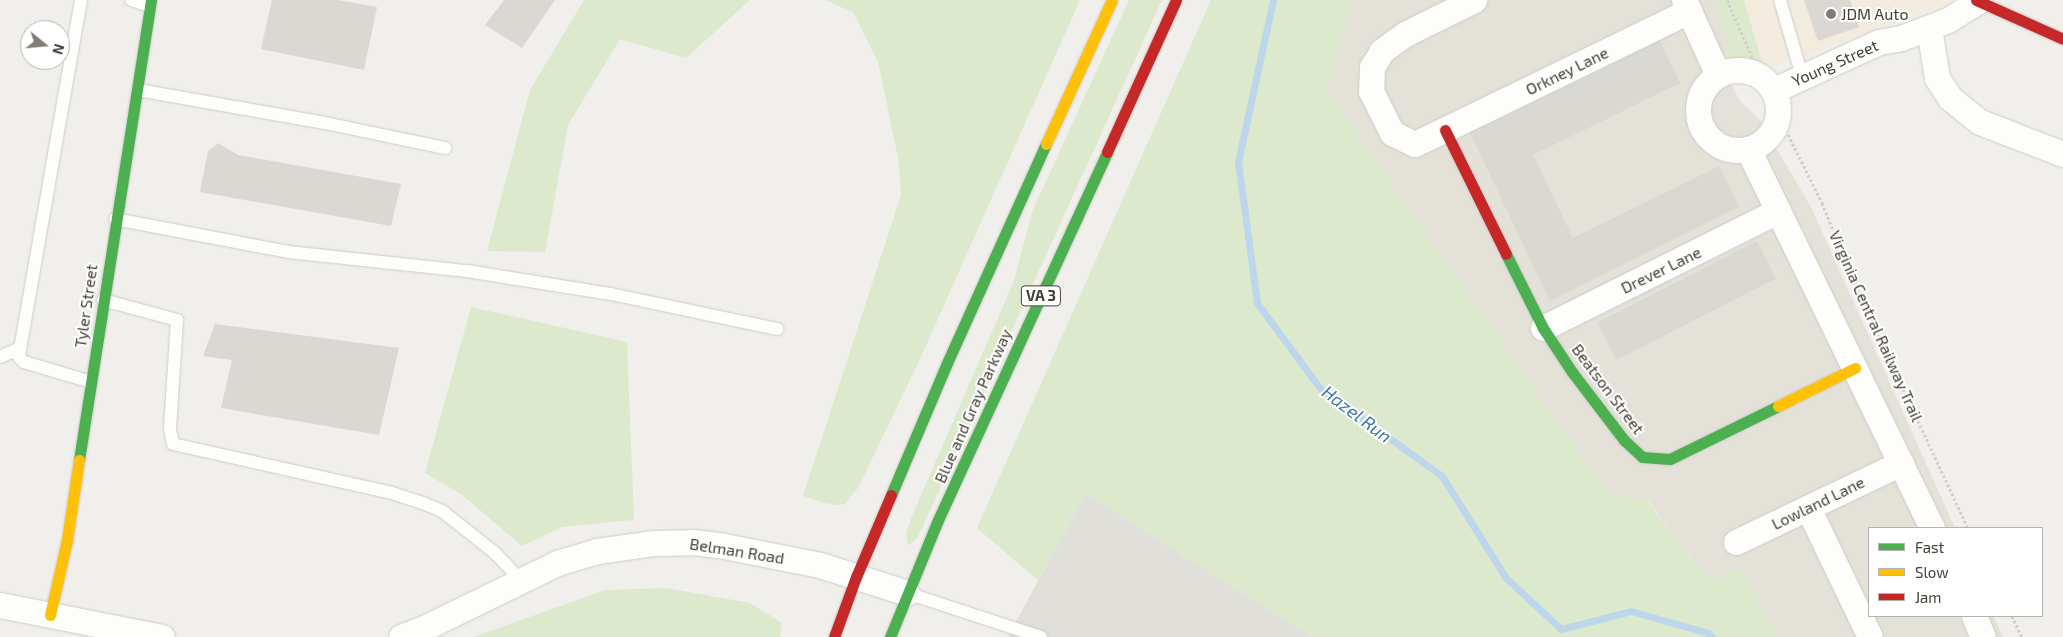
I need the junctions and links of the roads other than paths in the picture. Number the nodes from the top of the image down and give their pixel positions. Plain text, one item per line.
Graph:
1 (81, 0) edge
2 (131, 0) edge
3 (1112, 0) edge
4 (1176, 0) edge
5 (1474, 0) edge
6 (1780, 0) edge
7 (1977, 1) edge
8 (150, 3) edge
9 (1687, 6) edge
10 (1929, 28) junction
11 (2063, 39) edge
12 (1718, 75) junction
13 (1802, 76) junction
14 (138, 90) junction
15 (1774, 90) junction
16 (1445, 130) junction
17 (445, 148) dead end
18 (1748, 149) junction
19 (2063, 154) edge
20 (1778, 211) junction
21 (115, 220) junction
22 (103, 300) junction
23 (1543, 328) junction
24 (776, 329) dead end
25 (20, 348) junction
26 (0, 357) edge
27 (1855, 368) junction
28 (91, 382) junction
29 (1901, 463) junction
30 (1808, 508) junction
31 (1932, 527) edge
32 (1736, 542) dead end
33 (856, 577) junction
34 (521, 580) junction
35 (907, 593) junction
36 (0, 605) edge
37 (50, 615) junction
38 (1974, 617) edge
39 (162, 637) edge
40 (401, 637) edge
41 (834, 637) edge
42 (890, 637) edge
43 (1040, 637) edge
44 (1870, 637) edge
45 (1983, 637) edge

1 - 25 lane
2 - 8 lane
3 - 33 main road
4 - 35 main road, Blue and Gray Parkway / VA 3
5 - 16 street, Orkney Lane
6 - 13 lane
7 - 10 street, Young Street
7 - 11 main road
8 - 14 main road, Tyler Street
9 - 12 street
9 - 16 street, Orkney Lane
10 - 13 street, Young Street
10 - 19 street
12 - 15 street
12 - 18 street
13 - 15 street, Young Street
14 - 17 lane
14 - 21 main road, Tyler Street
15 - 18 street
16 - 23 main road, Beatson Street
18 - 20 street
20 - 23 street, Drever Lane
20 - 27 street
21 - 22 main road, Tyler Street
21 - 24 lane
22 - 28 main road, Tyler Street
22 - 34 lane
23 - 27 main road, Beatson Street
25 - 26 lane
25 - 28 lane
27 - 29 street
28 - 37 main road, Tyler Street
29 - 30 street, Lowland Lane
29 - 31 street
30 - 32 street, Lowland Lane
30 - 44 street
33 - 34 street, Belman Road
33 - 35 street, Belman Road
33 - 41 main road
34 - 40 street, Belman Road
35 - 42 main road, Blue and Gray Parkway / VA 3
35 - 43 lane
36 - 37 street
37 - 39 street
38 - 45 street

